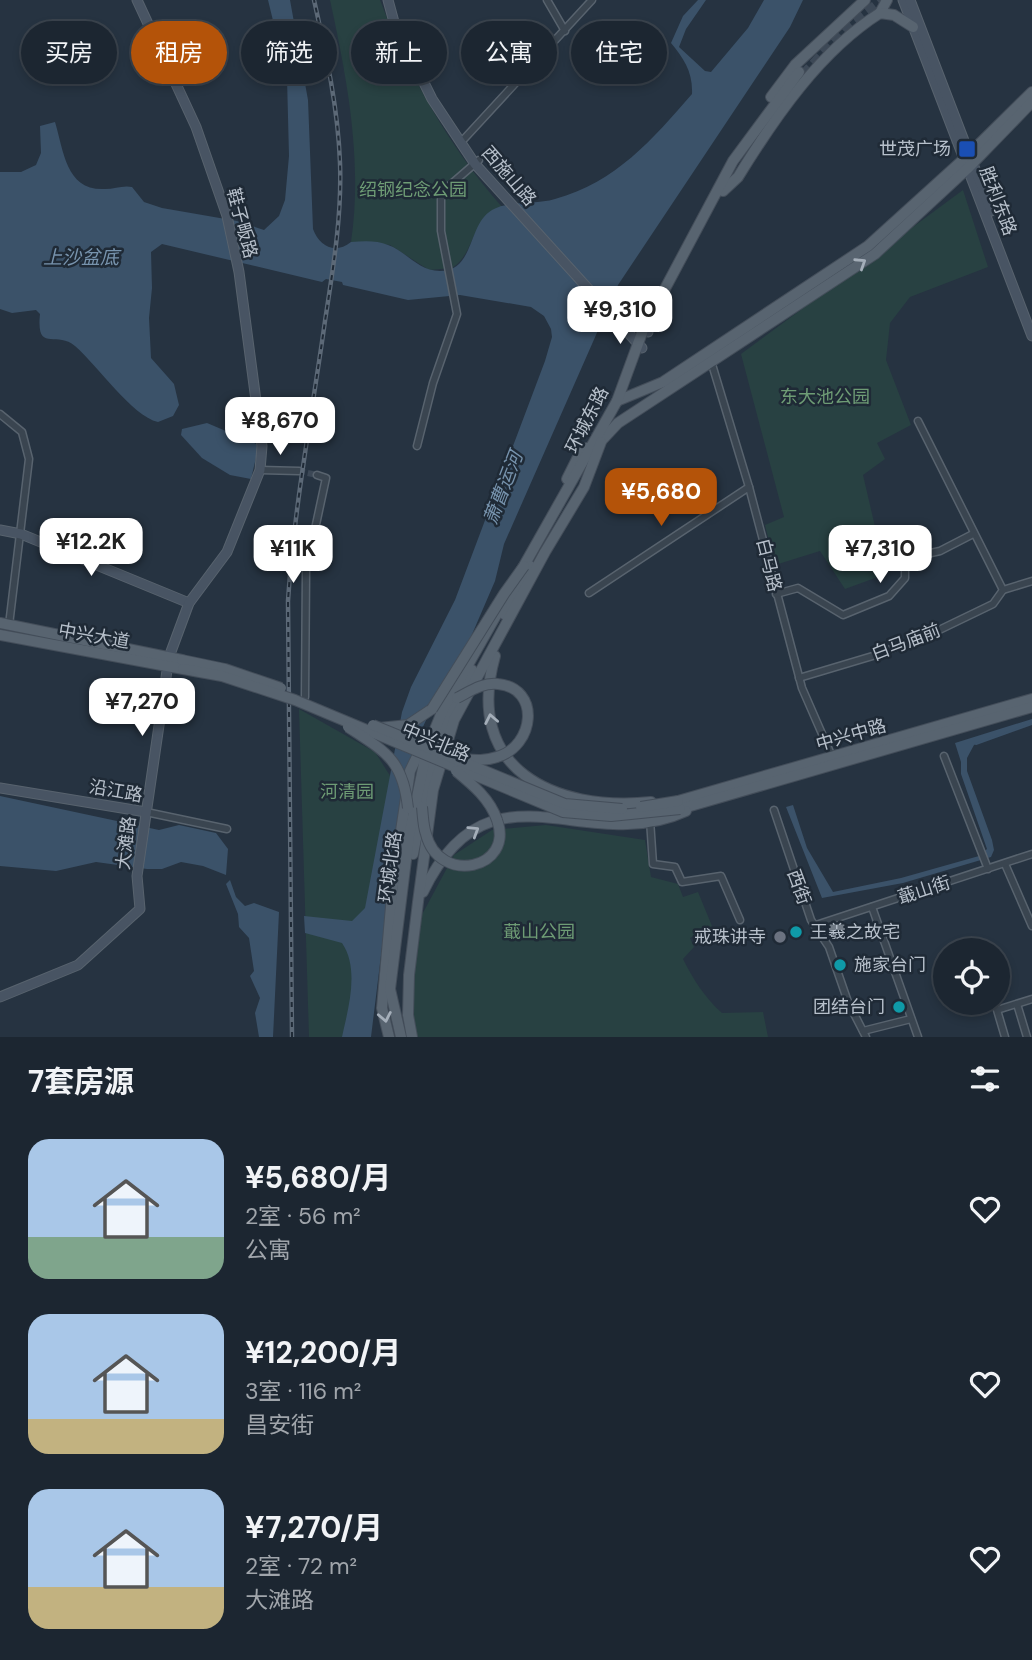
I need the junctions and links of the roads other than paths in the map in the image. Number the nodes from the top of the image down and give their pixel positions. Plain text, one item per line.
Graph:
1 (137, 0) edge
2 (391, 0) edge
3 (547, 0) edge
4 (592, 0) edge
5 (865, 0) edge
6 (887, 0) edge
7 (903, 0) edge
8 (910, 0) edge
9 (880, 13) junction
10 (913, 27) junction
11 (565, 31) junction
12 (801, 73) tunnel mouth
13 (1032, 92) edge
14 (1032, 102) edge
15 (464, 139) junction
16 (969, 160) junction
17 (479, 164) junction
18 (720, 189) junction
19 (621, 321) junction
20 (1032, 324) edge
21 (646, 331) junction
22 (1032, 336) edge
23 (640, 346) junction
24 (711, 361) junction
25 (620, 400) junction
26 (0, 414) edge
27 (918, 421) dead end
28 (600, 440) junction
29 (417, 446) dead end
30 (260, 470) junction
31 (299, 471) tunnel mouth
32 (317, 475) dead end
33 (579, 476) junction
34 (749, 487) junction
35 (0, 530) edge
36 (21, 534) junction
37 (974, 534) junction
38 (524, 566) junction
39 (1032, 581) edge
40 (1003, 590) junction
41 (589, 593) dead end
42 (776, 594) junction
43 (188, 603) junction
44 (5, 624) edge
45 (0, 635) edge
46 (499, 639) junction
47 (169, 662) junction
48 (182, 664) junction
49 (799, 678) junction
50 (306, 697) junction
51 (457, 698) junction
52 (1032, 699) edge
53 (1032, 707) edge
54 (327, 713) junction
55 (379, 728) junction
56 (430, 751) junction
57 (944, 756) dead end
58 (451, 761) junction
59 (834, 761) junction
60 (0, 788) edge
61 (690, 798) junction
62 (705, 802) junction
63 (679, 805) junction
64 (422, 807) junction
65 (774, 810) dead end
66 (145, 817) junction
67 (650, 820) junction
68 (227, 829) dead end
69 (412, 837) junction
70 (1032, 854) edge
71 (1005, 864) junction
72 (987, 866) junction
73 (418, 902) junction
74 (872, 907) junction
75 (740, 920) dead end
76 (816, 925) junction
77 (1032, 926) edge
78 (390, 989) junction
79 (0, 997) edge
80 (1032, 999) edge
81 (1017, 1004) junction
82 (911, 1019) junction
83 (864, 1034) edge
84 (389, 1037) edge
85 (401, 1037) edge
86 (412, 1037) edge
87 (918, 1037) edge
88 (1004, 1037) edge
89 (1027, 1037) edge

1 - 30 street, 鞋子畈路
2 - 15 street, 西施山路
2 - 17 street, 西施山路
3 - 11 street
4 - 11 street
5 - 18 main road
6 - 9 main road
7 - 10 street, 胜利东路
8 - 16 street, 胜利东路
9 - 10 main road
9 - 18 main road
10 - 16 street, 胜利东路
11 - 15 street
12 - 18 main road, 环城东路
13 - 16 main road
14 - 16 main road
15 - 17 street, 西施山路
16 - 20 street, 胜利东路
16 - 22 street, 胜利东路
24 -> 16 main road
16 - 25 main road
17 - 19 street, 西施山路
17 - 29 street
18 - 21 main road, 环城东路
19 - 21 street, 西施山路
19 - 23 street, 西施山路
21 - 23 main road, 环城东路
23 - 25 main road, 环城东路
24 - 28 main road
24 - 34 street, 白马路
25 - 28 main road, 环城东路
26 - 36 street
27 - 37 street
28 - 33 main road, 环城东路
28 - 46 main road
28 -> 84 main road
30 - 31 street
30 - 43 street, 鞋子畈路
32 - 50 street
33 - 38 main road, 环城东路
33 - 51 main road, 环城东路
34 - 41 street
34 - 42 street, 白马路
35 - 36 street
36 - 43 street
36 - 44 street
37 - 40 street
37 - 42 street
38 - 55 main road, bridge
38 - 56 main road, 环城东路, bridge
39 - 40 street
40 - 49 street, 白马庙前
42 - 49 street, 白马路
43 - 47 street, 鞋子畈路
44 - 47 main road, 中兴大道
45 - 47 main road, 中兴大道
61 -> 46 main road
46 - 73 main road
47 - 48 main road, 中兴大道
47 - 66 street, 大滩路
48 - 50 main road, 中兴北路, bridge
48 - 54 main road, 中兴北路, bridge
49 - 59 street, 白马路
50 - 55 main road, 中兴北路
51 - 56 main road, 环城东路
51 - 58 main road, bridge
52 - 59 main road, 中兴中路
53 - 59 main road, 中兴中路
54 - 58 main road, 中兴北路, bridge
54 - 78 main road, bridge
55 - 58 main road, 中兴北路, bridge
56 - 64 main road, 环城北路
56 - 69 main road, 环城北路
57 - 72 street
58 - 63 main road, 中兴北路, bridge
58 - 64 main road, bridge
59 - 61 main road, 中兴中路
59 - 62 main road, 中兴中路
60 - 66 street, 沿江路
61 - 63 main road, 中兴中路
62 - 63 main road, 中兴中路
62 - 67 main road
64 - 69 main road, 环城北路, bridge
65 - 76 street, 西街
66 - 68 street, 沿江路
66 - 79 street, 大滩路
73 -> 67 main road
67 - 75 street
69 - 78 main road, 环城北路
70 - 71 street, 蕺山街
71 - 72 street, 蕺山街
71 - 77 street
72 - 74 street, 蕺山街
73 - 86 main road
74 - 76 street, 蕺山街
74 - 82 street
76 - 83 street, 西街
78 - 85 main road, 环城北路
80 - 81 street
81 - 88 street
81 - 89 street
82 - 83 street
82 - 87 street

